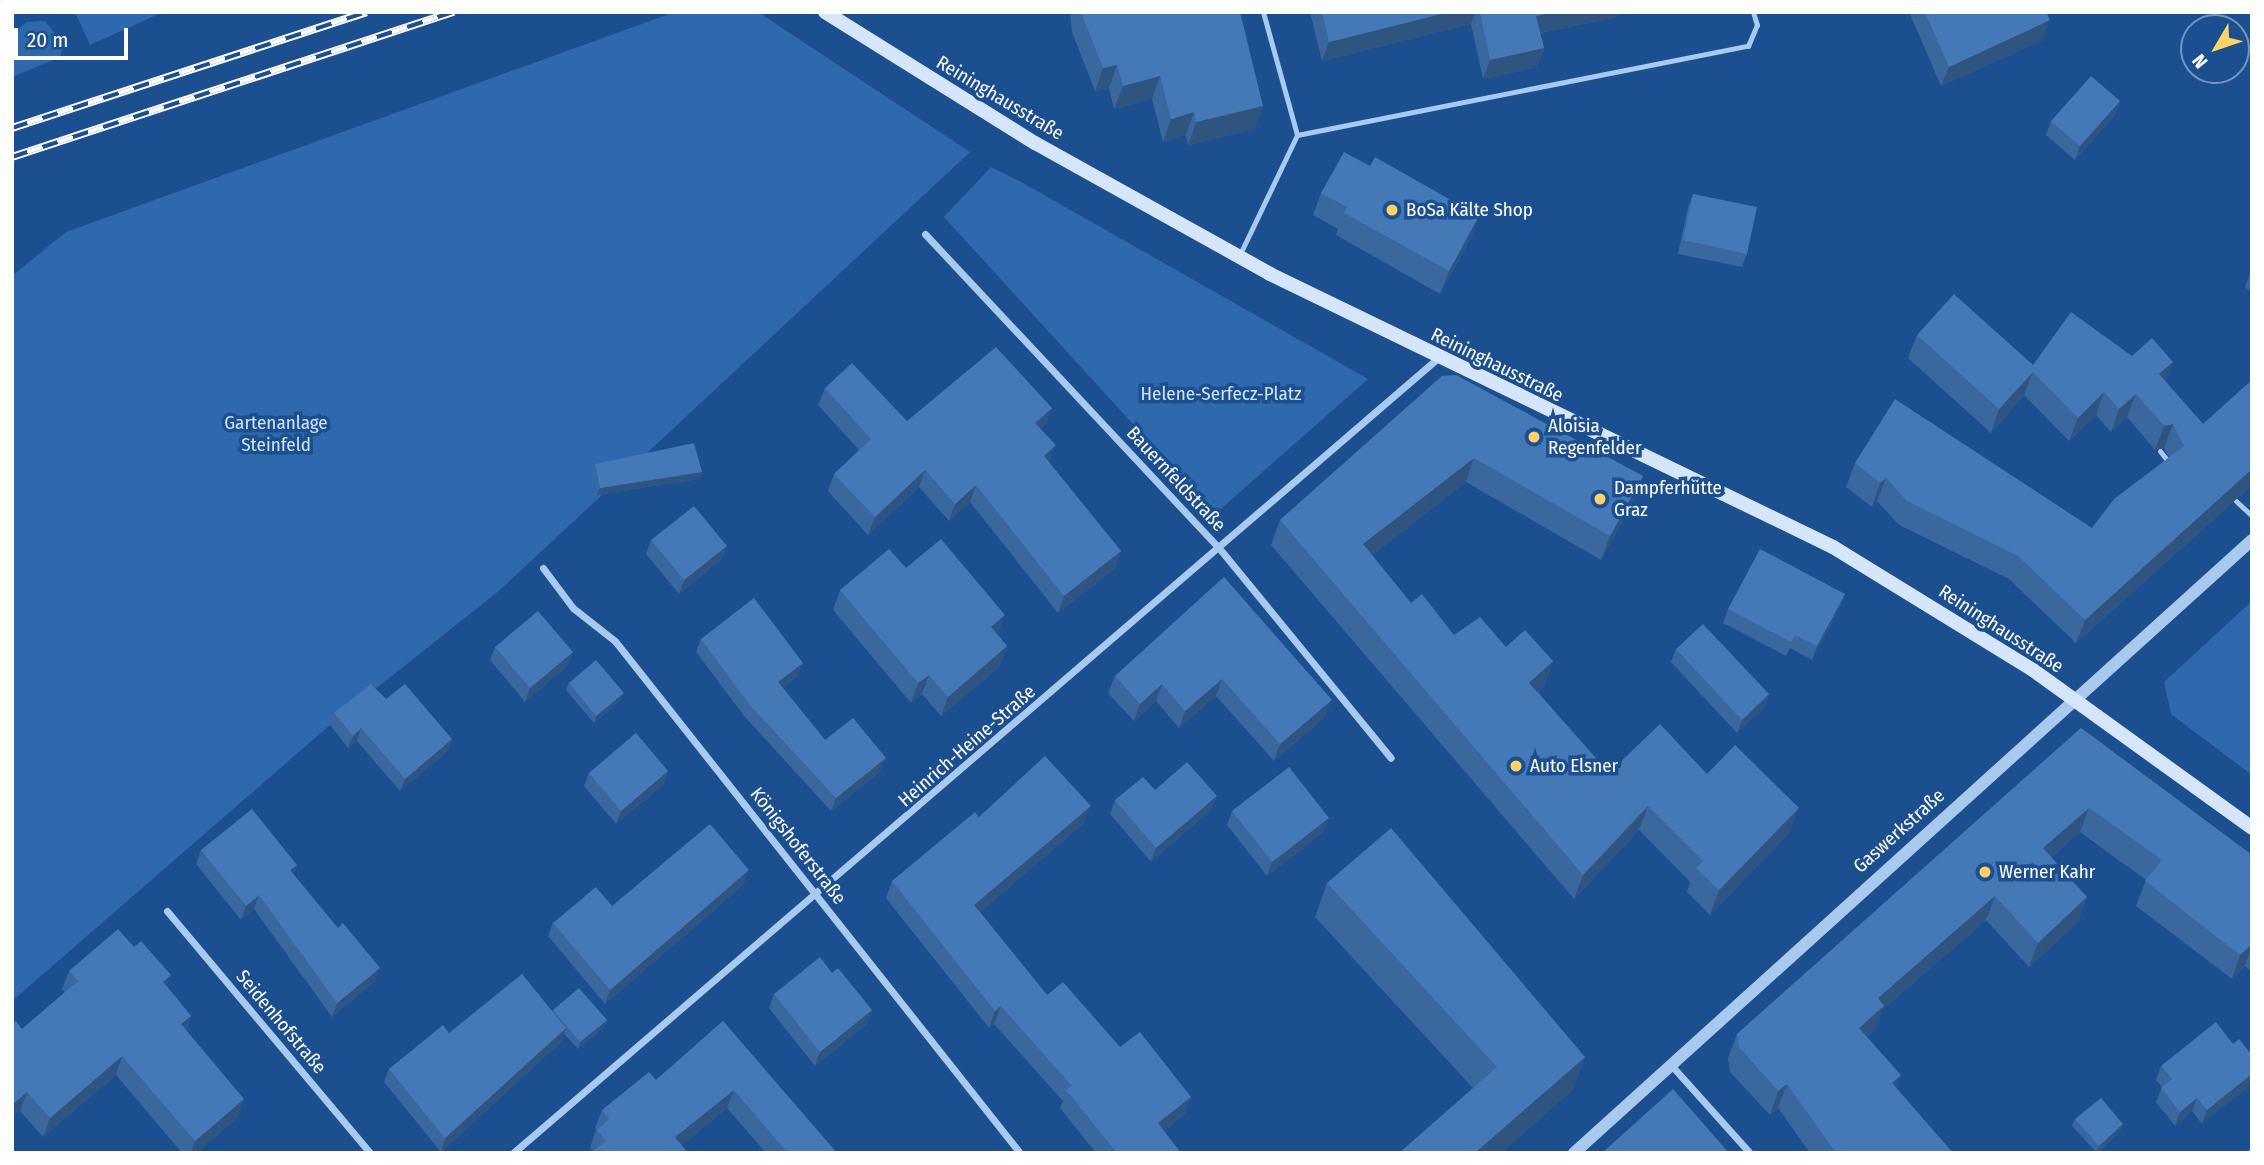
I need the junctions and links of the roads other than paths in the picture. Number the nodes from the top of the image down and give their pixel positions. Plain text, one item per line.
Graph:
1 (825, 12) edge
2 (1263, 12) edge
3 (1753, 12) edge
4 (1297, 135) junction
5 (925, 234) dead end
6 (1239, 257) junction
7 (1438, 358) junction
8 (2160, 451) edge
9 (2172, 466) edge
10 (2235, 501) edge
11 (2252, 516) edge
12 (2252, 540) edge
13 (1219, 548) junction
14 (542, 568) dead end
15 (2074, 702) junction
16 (1391, 758) dead end
17 (2252, 828) edge
18 (814, 891) junction
19 (167, 911) dead end
20 (1671, 1065) junction
21 (370, 1153) edge
22 (513, 1153) edge
23 (1020, 1153) edge
24 (1574, 1153) edge
25 (1750, 1153) edge

1 - 6 main road, Reininghausstraße
2 - 4 lane
3 - 4 lane
4 - 6 lane
5 - 13 street, Bauernfeldstraße
6 - 7 main road, Reininghausstraße
7 - 13 street, Heinrich-Heine-Straße
7 - 15 main road, Reininghausstraße
8 - 9 lane
10 - 11 lane
12 - 15 street, Gaswerkstraße
13 - 16 street, Bauernfeldstraße
13 - 18 street, Heinrich-Heine-Straße
14 - 18 street, Königshoferstraße
15 - 17 main road, Reininghausstraße
15 - 20 street, Gaswerkstraße
18 - 22 street, Heinrich-Heine-Straße
18 - 23 street, Königshoferstraße
19 - 21 street, Seidenhofstraße
20 - 24 street, Gaswerkstraße
20 - 25 street

